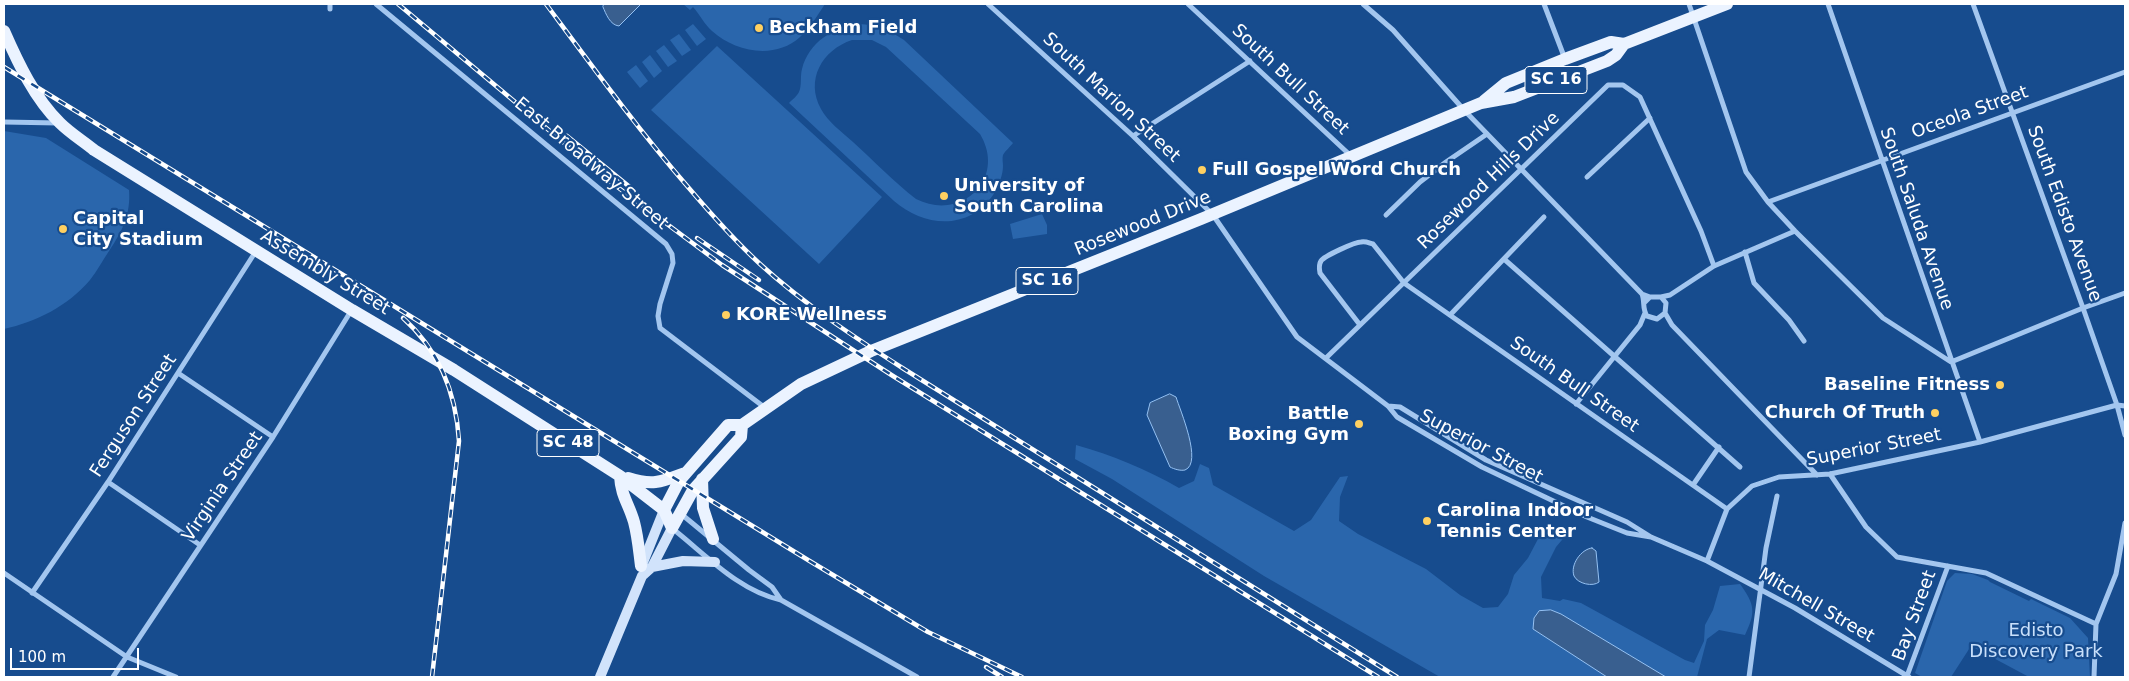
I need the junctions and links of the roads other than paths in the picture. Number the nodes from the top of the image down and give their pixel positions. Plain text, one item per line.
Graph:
1 (376, 4) edge
2 (988, 4) edge
3 (1188, 4) edge
4 (1364, 4) edge
5 (1544, 4) edge
6 (1689, 4) edge
7 (1727, 4) edge
8 (1828, 4) edge
9 (1973, 4) edge
10 (1694, 16) junction
11 (4, 31) edge
12 (1624, 44) junction
13 (1565, 59) junction
14 (1250, 61) junction
15 (2125, 72) edge
16 (1481, 103) junction
17 (1464, 110) junction
18 (2013, 112) junction
19 (1650, 118) junction
20 (4, 122) edge
21 (60, 123) junction
22 (1488, 134) junction
23 (1133, 136) junction
24 (1352, 156) junction
25 (1881, 160) junction
26 (1522, 169) junction
27 (1588, 177) dead end
28 (1768, 202) junction
29 (1213, 215) junction
30 (1386, 215) dead end
31 (1544, 217) dead end
32 (1795, 231) junction
33 (256, 251) junction
34 (1745, 252) junction
35 (1504, 259) junction
36 (1714, 266) junction
37 (1404, 283) junction
38 (2125, 293) edge
39 (1642, 294) junction
40 (1670, 295) junction
41 (1650, 297) junction
42 (1661, 297) junction
43 (1645, 302) junction
44 (1666, 303) junction
45 (2083, 308) junction
46 (352, 310) junction
47 (1645, 313) junction
48 (1665, 313) junction
49 (1451, 314) junction
50 (1651, 318) junction
51 (1660, 318) junction
52 (1642, 322) junction
53 (1669, 322) junction
54 (1360, 325) junction
55 (1804, 341) dead end
56 (1615, 355) junction
57 (1326, 358) junction
58 (1951, 362) junction
59 (178, 373) junction
60 (1576, 404) junction
61 (2117, 405) junction
62 (1388, 406) junction
63 (2125, 406) edge
64 (764, 408) junction
65 (742, 425) junction
66 (2125, 435) edge
67 (274, 437) junction
68 (1980, 442) junction
69 (1719, 447) junction
70 (1740, 466) dead end
71 (686, 472) junction
72 (1830, 474) junction
73 (1817, 475) junction
74 (620, 476) junction
75 (702, 479) junction
76 (108, 482) junction
77 (1693, 485) junction
78 (1777, 496) dead end
79 (1727, 509) junction
80 (664, 510) junction
81 (680, 513) junction
82 (2125, 523) edge
83 (672, 528) junction
84 (1651, 537) junction
85 (713, 539) junction
86 (200, 545) junction
87 (1707, 560) junction
88 (714, 562) junction
89 (1948, 566) junction
90 (645, 570) junction
91 (4, 573) edge
92 (1762, 589) junction
93 (32, 593) junction
94 (781, 600) junction
95 (2096, 624) junction
96 (127, 657) junction
97 (113, 677) edge
98 (176, 677) edge
99 (600, 677) edge
100 (917, 677) edge
101 (1749, 677) edge
102 (1908, 677) edge
103 (2094, 677) edge

1 - 64 street, East Broadway Street
2 - 23 street, South Marion Street
3 - 14 street, South Bull Street
4 - 17 street
5 - 13 street
6 - 10 street
7 - 10 main road, Rosewood Drive / SC 16
8 - 25 street, South Saluda Avenue
9 - 18 street, South Edisto Avenue
10 - 12 main road, Rosewood Drive / SC 16
10 - 28 street
11 - 21 main road, Assembly Street / SC 48
12 - 13 main road, Rosewood Drive / SC 16
12 - 16 main road, Rosewood Drive / SC 16
13 - 16 main road, Rosewood Drive / SC 16
14 - 23 street
14 - 24 street, South Bull Street
15 - 18 street, Oceola Street
16 - 17 main road, Rosewood Drive / SC 16
17 - 22 street
17 - 24 main road, Rosewood Drive / SC 16
18 - 25 street, Oceola Street
18 - 45 street, South Edisto Avenue
19 - 26 street, Rosewood Hills Drive
19 - 27 street
19 - 36 street, Rosewood Hills Drive
20 - 21 street
21 - 33 main road, Assembly Street / SC 48
22 - 26 street
22 - 30 street
23 - 29 street, South Marion Street
24 - 29 main road, Rosewood Drive / SC 16
25 - 28 street, Oceola Street
25 - 58 street, South Saluda Avenue
26 - 37 street, Rosewood Hills Drive
26 - 39 street
28 - 32 street
29 - 57 street, Superior Street
29 - 64 main road, Rosewood Drive / SC 16
31 - 35 street
32 - 34 street
32 - 58 street
33 - 46 main road, Assembly Street / SC 48
33 - 59 street, Ferguson Street
34 - 36 street
34 - 55 street
35 - 49 street
35 - 56 street
36 - 40 street
37 - 49 street, South Bull Street
37 - 54 street, Rosewood Hills Drive
37 - 54 street
38 - 45 street
39 - 41 street
39 - 43 street
40 - 42 street
40 - 44 street
41 - 42 street
41 - 43 street
42 - 44 street
43 - 47 street
44 - 48 street
45 - 58 street
45 - 61 street, South Edisto Avenue
46 - 67 street, Virginia Street
46 - 74 main road, Assembly Street / SC 48
47 - 50 street
47 - 52 street
48 - 51 street
48 - 53 street
49 - 60 street, South Bull Street
50 - 51 street
50 - 52 street
51 - 53 street
52 - 56 street
53 - 73 street
54 - 57 street, Rosewood Hills Drive
56 - 60 street
56 - 69 street
57 - 62 street, Superior Street
58 - 68 street, South Saluda Avenue
59 - 67 street
59 - 76 street, Ferguson Street
60 - 77 street, South Bull Street
61 - 63 street
61 - 66 street, South Edisto Avenue
61 - 68 street, Superior Street
62 - 84 street, Superior Street
62 - 84 street, Superior Street
64 - 65 main road, Rosewood Drive / SC 16
65 - 71 main road, Rosewood Drive / SC 16
65 - 75 main road, Rosewood Drive / SC 16
67 - 86 street, Virginia Street
68 - 72 street, Superior Street
69 - 70 street
69 - 77 street
71 - 74 main road
71 - 80 main road, Rosewood Drive / SC 16
72 - 73 street, Superior Street
72 - 89 street
73 - 79 street, Superior Street
74 - 80 main road, Assembly Street / SC 48
74 - 90 main road
75 - 81 main road, Rosewood Drive / SC 16
75 - 85 main road
76 - 86 street
76 - 93 street, Ferguson Street
77 - 79 street, South Bull Street
78 - 92 street
79 - 87 street, Superior Street
80 - 81 main road, Assembly Street
80 - 83 main road, Assembly Street
80 - 90 main road, Rosewood Drive / SC 16
81 - 83 main road, Rosewood Drive
81 - 85 street
82 - 95 street
83 - 88 street
83 - 90 main road, Rosewood Drive
84 - 87 street, Superior Street
85 - 94 street
86 - 96 street, Virginia Street
87 - 92 street, Mitchell Street
88 - 90 main road
88 - 94 street
89 - 95 street
89 - 102 street, Bay Street
90 - 99 main road, Rosewood Drive
91 - 93 street
92 - 101 street
92 - 102 street, Mitchell Street
93 - 96 street
94 - 100 street
95 - 103 street
96 - 97 street, Virginia Street
96 - 98 street

